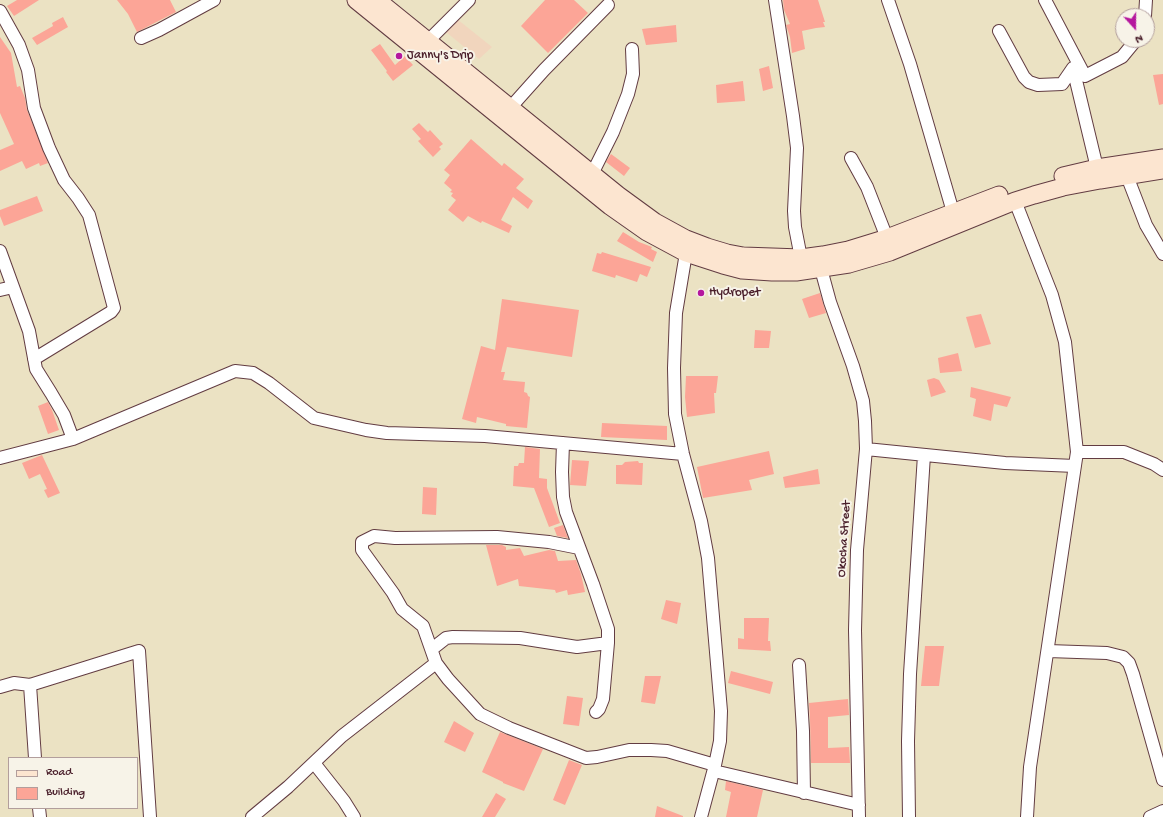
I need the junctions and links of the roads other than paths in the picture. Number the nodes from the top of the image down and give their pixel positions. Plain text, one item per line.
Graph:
1 (214, 0) edge
2 (356, 0) edge
3 (377, 0) edge
4 (469, 0) edge
5 (775, 0) edge
6 (888, 0) edge
7 (1044, 0) edge
8 (608, 5) dead end
9 (0, 11) edge
10 (999, 30) dead end
11 (141, 38) dead end
12 (428, 41) junction
13 (1129, 48) edge
14 (632, 49) dead end
15 (1073, 68) junction
16 (1085, 76) junction
17 (510, 108) junction
18 (851, 158) dead end
19 (1163, 158) edge
20 (1097, 168) junction
21 (1163, 170) edge
22 (592, 174) junction
23 (1127, 176) junction
24 (1014, 201) junction
25 (953, 212) junction
26 (887, 238) junction
27 (0, 251) edge
28 (686, 252) junction
29 (1163, 254) edge
30 (800, 258) junction
31 (821, 269) junction
32 (13, 287) junction
33 (0, 290) edge
34 (34, 359) junction
35 (73, 439) junction
36 (563, 443) junction
37 (866, 449) junction
38 (1077, 452) junction
39 (683, 454) junction
40 (924, 456) junction
41 (0, 458) edge
42 (1075, 466) junction
43 (1163, 470) edge
44 (579, 548) junction
45 (608, 643) junction
46 (432, 648) junction
47 (1048, 651) junction
48 (436, 663) junction
49 (799, 665) dead end
50 (30, 685) junction
51 (0, 687) edge
52 (596, 712) dead end
53 (35, 757) edge
54 (314, 763) junction
55 (714, 768) junction
56 (1163, 780) edge
57 (804, 793) junction
58 (858, 805) junction
59 (1163, 811) edge
60 (150, 817) edge
61 (252, 817) edge
62 (354, 817) edge
63 (701, 817) edge
64 (859, 817) edge
65 (909, 817) edge
66 (1028, 817) edge
67 (1150, 817) edge

1 - 11 street
2 - 28 main road
3 - 12 main road
4 - 12 street
5 - 30 street
6 - 25 street
7 - 16 street
8 - 17 street
9 - 34 street
10 - 15 street
12 - 17 main road
13 - 16 street
14 - 22 street
15 - 16 street
15 - 20 street
17 - 22 main road
18 - 26 street
19 - 20 main road
20 - 25 main road
21 - 23 main road
22 - 30 main road
23 - 24 main road
23 - 29 street
24 - 31 main road
24 - 38 street
25 - 26 main road
26 - 30 main road
27 - 32 street
28 - 31 main road
28 - 39 street
31 - 37 street, Okocha Street
32 - 33 street
32 - 34 street
34 - 35 street
35 - 36 street
35 - 41 street
36 - 39 street
36 - 44 street
37 - 40 street
37 - 58 street, Okocha Street
38 - 42 street
38 - 43 street
39 - 55 street
40 - 42 street
40 - 65 street
42 - 47 street
44 - 45 street
44 - 46 street
45 - 46 street
45 - 52 street
46 - 48 street
47 - 56 street
47 - 66 street
48 - 54 street
48 - 55 street
49 - 57 street
50 - 51 street
50 - 53 street
50 - 60 street
54 - 61 street
54 - 62 street
55 - 57 street
55 - 63 street
57 - 58 street
58 - 64 street, Okocha Street
59 - 67 street

